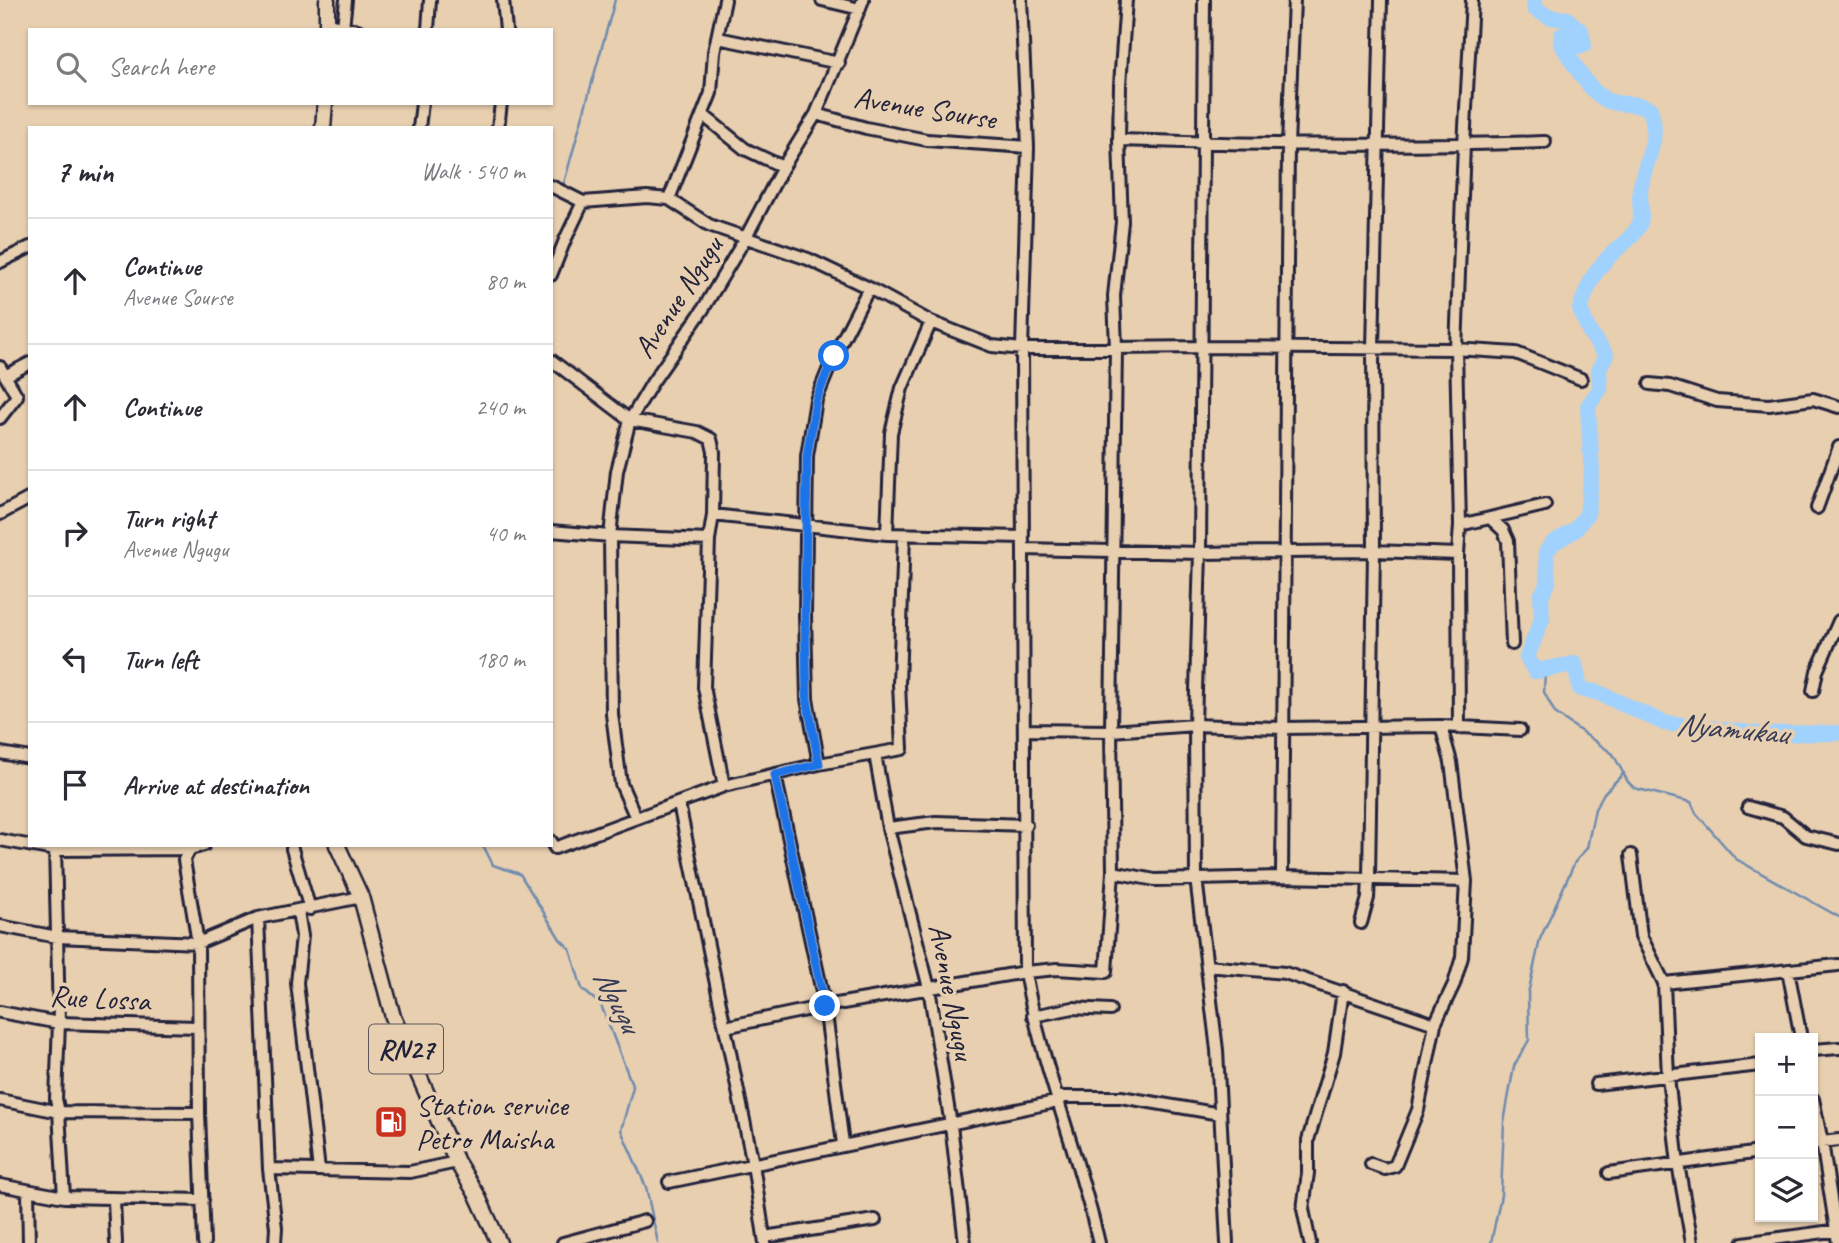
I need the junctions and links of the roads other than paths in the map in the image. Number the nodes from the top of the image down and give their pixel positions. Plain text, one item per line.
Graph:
1 (327, 0) edge
2 (346, 0) edge
3 (430, 0) edge
4 (503, 0) edge
5 (725, 0) edge
6 (822, 0) edge
7 (1021, 0) edge
8 (1126, 0) edge
9 (1204, 0) edge
10 (1294, 0) edge
11 (1381, 0) edge
12 (1472, 0) edge
13 (862, 5) edge
14 (327, 27) edge
15 (343, 27) junction
16 (348, 28) edge
17 (428, 28) edge
18 (506, 28) edge
19 (718, 38) junction
20 (839, 63) junction
21 (325, 105) edge
22 (422, 105) edge
23 (501, 105) edge
24 (816, 114) junction
25 (703, 115) junction
26 (323, 126) edge
27 (419, 126) edge
28 (498, 126) edge
29 (1119, 140) junction
30 (1545, 142) dead end
31 (1202, 143) junction
32 (1289, 145) junction
33 (1376, 145) junction
34 (1464, 145) junction
35 (1028, 147) junction
36 (783, 167) junction
37 (555, 188) edge
38 (669, 198) junction
39 (583, 202) junction
40 (746, 237) junction
41 (28, 248) edge
42 (0, 262) edge
43 (553, 270) edge
44 (869, 288) junction
45 (931, 322) junction
46 (1201, 346) junction
47 (1115, 348) junction
48 (1022, 349) junction
49 (1288, 349) junction
50 (1373, 349) junction
51 (1456, 349) junction
52 (553, 362) edge
53 (28, 364) edge
54 (3, 372) edge
55 (1581, 379) dead end
56 (1650, 384) dead end
57 (1839, 407) edge
58 (0, 418) edge
59 (629, 420) junction
60 (1839, 447) edge
61 (28, 499) edge
62 (1545, 505) dead end
63 (1817, 508) dead end
64 (0, 514) edge
65 (713, 515) junction
66 (1490, 518) junction
67 (1460, 525) junction
68 (806, 527) junction
69 (553, 531) edge
70 (887, 534) junction
71 (904, 535) junction
72 (610, 536) junction
73 (709, 540) junction
74 (1023, 543) junction
75 (1112, 551) junction
76 (1374, 551) junction
77 (1284, 552) junction
78 (1200, 553) junction
79 (1458, 554) junction
80 (1839, 621) edge
81 (1512, 644) dead end
82 (1813, 691) dead end
83 (1195, 725) junction
84 (1441, 726) junction
85 (1370, 727) junction
86 (1282, 728) junction
87 (1459, 728) junction
88 (1024, 730) junction
89 (1520, 730) dead end
90 (1111, 731) junction
91 (0, 753) edge
92 (875, 754) junction
93 (28, 758) edge
94 (819, 764) junction
95 (775, 775) junction
96 (724, 786) junction
97 (679, 804) junction
98 (1748, 807) dead end
99 (636, 818) junction
100 (1026, 825) junction
101 (888, 828) junction
102 (0, 840) edge
103 (28, 844) edge
104 (553, 844) edge
105 (1839, 844) edge
106 (55, 847) edge
107 (197, 847) edge
108 (338, 847) edge
109 (190, 849) junction
110 (292, 849) dead end
111 (1631, 855) dead end
112 (1113, 872) junction
113 (1282, 877) junction
114 (1196, 878) junction
115 (1369, 878) junction
116 (1466, 881) junction
117 (361, 897) junction
118 (310, 909) junction
119 (298, 911) junction
120 (258, 918) junction
121 (1361, 923) dead end
122 (0, 926) edge
123 (57, 937) junction
124 (198, 943) junction
125 (1838, 965) edge
126 (1208, 966) junction
127 (1788, 970) junction
128 (1025, 972) junction
129 (1664, 983) junction
130 (929, 988) junction
131 (1343, 991) junction
132 (825, 1006) junction
133 (1110, 1010) dead end
134 (0, 1012) edge
135 (1033, 1016) junction
136 (60, 1023) junction
137 (1435, 1024) junction
138 (197, 1027) junction
139 (725, 1027) junction
140 (1800, 1033) edge
141 (1839, 1048) edge
142 (1818, 1050) edge
143 (1755, 1066) edge
144 (1668, 1077) junction
145 (1596, 1084) dead end
146 (1059, 1099) junction
147 (0, 1100) edge
148 (59, 1112) junction
149 (199, 1113) junction
150 (1220, 1114) junction
151 (951, 1125) junction
152 (1839, 1140) edge
153 (1818, 1143) edge
154 (843, 1144) junction
155 (1818, 1147) edge
156 (1755, 1153) edge
157 (457, 1162) junction
158 (753, 1164) junction
159 (1371, 1164) dead end
160 (1678, 1164) junction
161 (269, 1169) junction
162 (319, 1170) junction
163 (1609, 1172) dead end
164 (669, 1182) dead end
165 (0, 1185) edge
166 (28, 1191) junction
167 (64, 1197) junction
168 (114, 1199) junction
169 (203, 1200) junction
170 (876, 1220) dead end
171 (645, 1221) dead end
172 (1837, 1230) edge
173 (765, 1240) edge
174 (29, 1243) edge
175 (116, 1243) edge
176 (204, 1243) edge
177 (275, 1243) edge
178 (499, 1243) edge
179 (564, 1243) edge
180 (965, 1243) edge
181 (1099, 1243) edge
182 (1227, 1243) edge
183 (1310, 1243) edge
184 (1692, 1243) edge
185 (1742, 1243) edge
186 (1838, 1243) edge

1 - 14 main road
2 - 15 street
3 - 17 street
4 - 18 street
5 - 19 street
6 - 13 street
7 - 35 street
8 - 29 street
9 - 31 street
10 - 32 street
11 - 33 street
12 - 34 street
13 - 20 street, Avenue Ngugu
14 - 15 street
15 - 16 street
19 - 20 street
19 - 25 street
20 - 24 street, Avenue Ngugu
21 - 26 main road
22 - 27 street
23 - 28 street
24 - 35 street, Avenue Sourse
24 - 36 street, Avenue Ngugu
25 - 36 street
25 - 38 street
29 - 31 street
29 - 47 street
30 - 34 street
31 - 32 street
31 - 46 street
32 - 33 street
32 - 49 street
33 - 34 street
33 - 50 street
34 - 51 street
35 - 48 street
36 - 40 street, Avenue Ngugu
37 - 39 street
38 - 39 street
38 - 40 street
39 - 43 street
40 - 44 street
40 - 59 street, Avenue Ngugu
41 - 42 street
44 - 45 street
44 - 68 street
45 - 48 street
45 - 70 street
46 - 47 street
46 - 49 street
46 - 78 street
47 - 48 street
47 - 75 street
48 - 74 street
49 - 50 street
49 - 77 street
50 - 51 street
50 - 76 street
51 - 55 street
51 - 67 street
52 - 59 street
53 - 54 street
54 - 58 street
56 - 57 street
59 - 65 street
59 - 72 street
60 - 63 street
61 - 64 street
62 - 66 street
65 - 68 street
65 - 73 street
66 - 67 street
66 - 81 street
67 - 79 street
68 - 70 street
68 - 94 street
69 - 72 street
70 - 71 street
71 - 74 street
71 - 92 street
72 - 73 street
72 - 99 street
73 - 96 street
74 - 75 street
74 - 88 street
75 - 78 street
75 - 90 street
76 - 77 street
76 - 79 street
76 - 85 street
77 - 78 street
77 - 86 street
78 - 83 street
79 - 87 street
80 - 82 street
83 - 86 street
83 - 90 street
83 - 114 street
84 - 85 street
84 - 87 street
84 - 116 street
85 - 86 street
85 - 115 street
86 - 113 street
87 - 89 street
88 - 90 street
88 - 100 street
90 - 112 street
91 - 93 street
92 - 94 street
92 - 101 street, Avenue Ngugu
94 - 95 street
95 - 96 street
95 - 132 street
96 - 97 street
97 - 99 street
97 - 139 street
98 - 105 street
99 - 104 street
100 - 101 street
100 - 128 street
101 - 130 street, Avenue Ngugu
102 - 103 street
106 - 109 street
106 - 123 street
107 - 109 street
108 - 117 main road, RN27
109 - 124 street
110 - 118 street
111 - 129 street
112 - 114 street
112 - 128 street
113 - 114 street
113 - 115 street
114 - 126 street
115 - 116 street
115 - 121 street
116 - 137 street
117 - 118 street
117 - 157 main road, RN27
118 - 119 street
119 - 120 street
119 - 162 street
120 - 124 street
120 - 161 street
122 - 123 street
123 - 124 street
123 - 136 street
124 - 138 street
125 - 127 street
126 - 131 street
126 - 150 street
127 - 129 street
127 - 140 street
128 - 130 street
128 - 135 street
129 - 144 street
130 - 132 street
130 - 151 street, Avenue Ngugu
131 - 137 street
131 - 183 street
132 - 139 street
132 - 154 street
133 - 135 street
134 - 136 street, Rue Lossa
135 - 146 street
136 - 138 street, Rue Lossa
136 - 148 street
137 - 159 street
138 - 149 street
139 - 158 street
141 - 142 street
143 - 144 street
144 - 145 street
144 - 160 street
146 - 150 street
146 - 151 street
146 - 181 street
147 - 148 street
148 - 149 street
148 - 167 street
149 - 169 street
150 - 182 street
151 - 154 street
151 - 180 street, Avenue Ngugu
152 - 153 street
154 - 158 street
155 - 172 street
156 - 160 street
157 - 162 street
157 - 178 main road, RN27
158 - 164 street
158 - 173 street
160 - 163 street
160 - 184 street
161 - 162 street
161 - 177 street
165 - 166 street
166 - 167 street
166 - 174 street
167 - 168 street
168 - 169 street
168 - 175 street
169 - 176 street
170 - 173 street
171 - 179 street
172 - 185 street
172 - 186 street

